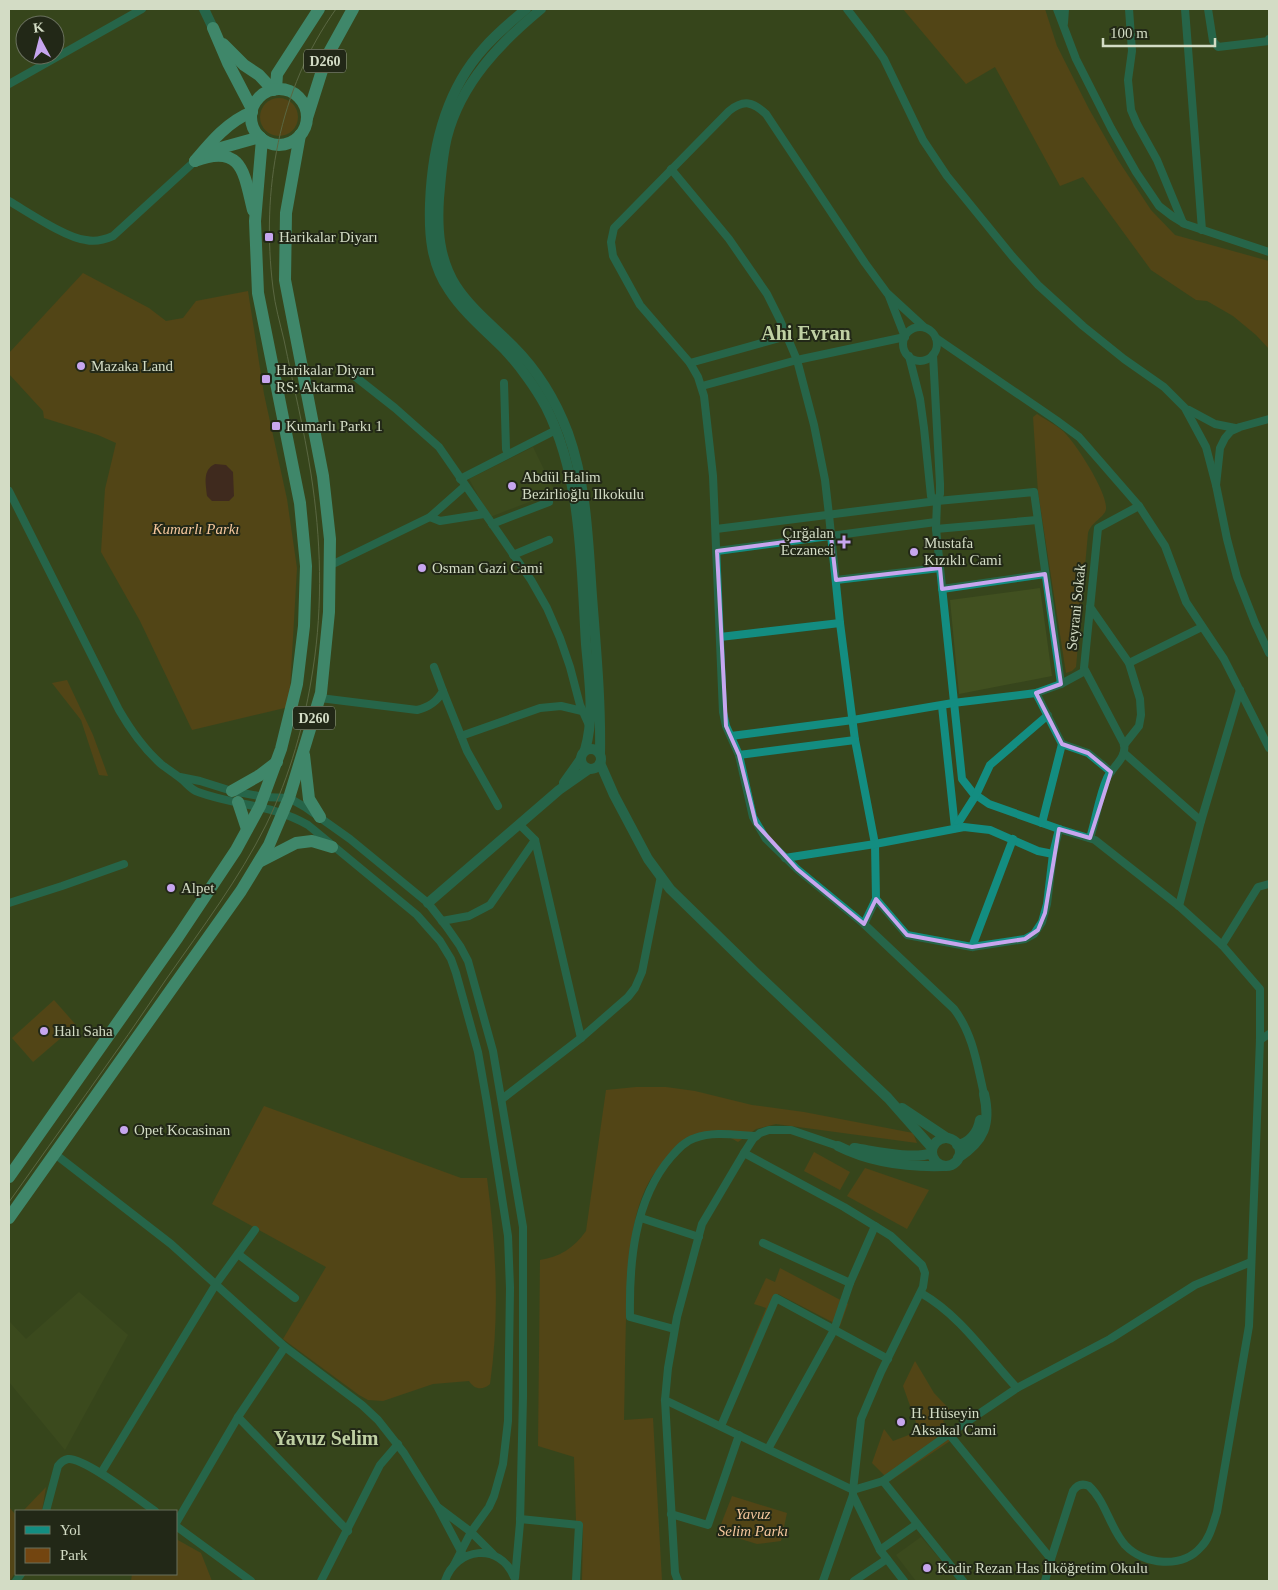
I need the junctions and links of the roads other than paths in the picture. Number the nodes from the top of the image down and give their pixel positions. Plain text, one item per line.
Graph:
1 (142, 9) edge
2 (204, 9) edge
3 (319, 9) edge
4 (353, 9) edge
5 (526, 9) edge
6 (541, 9) edge
7 (847, 9) edge
8 (1057, 9) edge
9 (1065, 9) edge
10 (1129, 9) edge
11 (1186, 9) edge
12 (1208, 9) edge
13 (213, 28) junction
14 (1064, 30) junction
15 (1269, 40) edge
16 (1269, 46) edge
17 (9, 84) edge
18 (274, 90) junction
19 (252, 111) junction
20 (307, 118) junction
21 (300, 135) junction
22 (261, 138) junction
23 (195, 161) junction
24 (671, 169) junction
25 (9, 201) edge
26 (255, 221) junction
27 (1183, 223) junction
28 (1202, 230) junction
29 (1269, 252) edge
30 (887, 293) junction
31 (924, 327) junction
32 (787, 336) junction
33 (905, 337) junction
34 (936, 338) junction
35 (933, 354) junction
36 (909, 356) junction
37 (796, 360) junction
38 (690, 363) junction
39 (348, 371) dead end
40 (504, 383) dead end
41 (702, 386) junction
42 (1185, 408) junction
43 (552, 411) junction
44 (1269, 419) edge
45 (1235, 428) junction
46 (556, 430) junction
47 (508, 454) junction
48 (460, 479) junction
49 (1216, 485) junction
50 (465, 486) junction
51 (9, 491) edge
52 (937, 501) junction
53 (549, 502) dead end
54 (1138, 506) junction
55 (484, 514) junction
56 (829, 515) junction
57 (430, 517) junction
58 (1037, 520) junction
59 (492, 524) junction
60 (936, 526) junction
61 (716, 529) junction
62 (831, 536) junction
63 (549, 540) dead end
64 (717, 551) junction
65 (513, 555) junction
66 (330, 566) junction
67 (940, 568) junction
68 (1045, 574) junction
69 (836, 580) junction
70 (942, 589) junction
71 (1090, 607) junction
72 (840, 623) junction
73 (1202, 627) junction
74 (720, 637) junction
75 (1269, 653) edge
76 (1129, 663) junction
77 (434, 667) dead end
78 (1085, 671) junction
79 (1061, 684) junction
80 (1240, 690) junction
81 (443, 691) junction
82 (1036, 693) junction
83 (320, 698) junction
84 (953, 703) junction
85 (942, 706) junction
86 (582, 711) junction
87 (1048, 715) junction
88 (853, 720) junction
89 (590, 727) junction
90 (461, 736) junction
91 (731, 736) junction
92 (855, 740) junction
93 (1062, 744) junction
94 (1269, 748) edge
95 (1124, 749) junction
96 (304, 750) junction
97 (583, 754) junction
98 (739, 755) junction
99 (600, 759) junction
100 (277, 762) junction
101 (588, 769) junction
102 (1111, 772) junction
103 (179, 776) junction
104 (559, 790) junction
105 (976, 795) junction
106 (235, 797) junction
107 (289, 798) junction
108 (262, 801) junction
109 (498, 806) dead end
110 (283, 813) junction
111 (320, 817) junction
112 (1201, 821) junction
113 (1042, 823) junction
114 (519, 824) junction
115 (955, 828) junction
116 (247, 829) junction
117 (1059, 829) junction
118 (1090, 838) junction
119 (1012, 839) junction
120 (535, 840) junction
121 (875, 844) junction
122 (332, 847) junction
123 (1053, 854) junction
124 (785, 858) junction
125 (258, 862) junction
126 (124, 864) dead end
127 (661, 876) junction
128 (1269, 884) edge
129 (876, 899) junction
130 (9, 903) edge
131 (428, 903) junction
132 (1179, 906) junction
133 (414, 913) junction
134 (442, 921) junction
135 (864, 924) junction
136 (1222, 945) junction
137 (972, 947) junction
138 (1260, 989) junction
139 (1269, 996) edge
140 (1269, 1034) edge
141 (581, 1038) junction
142 (1260, 1040) junction
143 (984, 1094) junction
144 (888, 1098) junction
145 (502, 1099) junction
146 (756, 1136) junction
147 (946, 1138) junction
148 (958, 1145) junction
149 (838, 1146) junction
150 (932, 1150) junction
151 (744, 1153) junction
152 (55, 1154) junction
153 (958, 1158) junction
154 (943, 1166) junction
155 (9, 1177) edge
156 (9, 1218) edge
157 (641, 1218) junction
158 (875, 1226) junction
159 (255, 1230) dead end
160 (699, 1237) junction
161 (763, 1243) dead end
162 (238, 1254) junction
163 (1251, 1262) junction
164 (850, 1282) junction
165 (216, 1284) junction
166 (920, 1293) junction
167 (295, 1298) dead end
168 (674, 1329) junction
169 (834, 1330) junction
170 (286, 1347) junction
171 (888, 1359) junction
172 (1017, 1388) junction
173 (665, 1400) junction
174 (238, 1417) junction
175 (721, 1426) junction
176 (949, 1434) junction
177 (739, 1435) junction
178 (398, 1444) junction
179 (768, 1449) junction
180 (101, 1473) junction
181 (883, 1481) junction
182 (853, 1492) junction
183 (437, 1506) junction
184 (46, 1510) edge
185 (154, 1510) edge
186 (671, 1514) junction
187 (520, 1519) junction
188 (178, 1522) edge
189 (917, 1524) junction
190 (178, 1526) edge
191 (348, 1531) junction
192 (471, 1532) junction
193 (880, 1550) junction
194 (462, 1554) junction
195 (494, 1556) junction
196 (887, 1559) junction
197 (1051, 1559) junction
198 (515, 1580) edge
199 (251, 1581) edge
200 (322, 1581) edge
201 (445, 1581) edge
202 (576, 1581) edge
203 (678, 1581) edge
204 (823, 1581) edge
205 (854, 1581) edge
206 (904, 1581) edge
207 (963, 1581) edge
208 (1045, 1581) edge

1 - 17 street
2 - 13 street
3 - 18 highway, D260
4 - 20 highway, D260
5 - 43 street
6 - 43 street
7 - 42 street
8 - 14 street
9 - 14 street
10 - 27 street
11 - 28 street
12 - 15 street
13 - 18 highway
13 - 19 highway
14 - 27 street
15 - 16 street
18 - 19 highway
18 - 20 highway
19 - 22 highway
19 - 23 highway
20 - 21 highway
21 - 22 highway
21 - 66 highway, D260
22 - 23 highway
22 - 26 highway, D260
23 - 25 street
23 - 26 highway
24 - 30 street
24 - 32 street
24 - 38 street
26 - 100 highway, D260
27 - 28 street
28 - 29 street
30 - 31 street
30 - 33 street
31 - 33 street
31 - 34 street
32 - 37 street
32 - 38 street
33 - 36 street
33 - 37 street
34 - 35 street
34 - 54 street
35 - 36 street
35 - 52 street
36 - 52 street
37 - 41 street
37 - 56 street
38 - 41 street
39 - 48 street
40 - 47 street
41 - 61 street
42 - 45 street
42 - 49 street
43 - 46 street
43 - 99 street
44 - 45 street
45 - 49 street
46 - 47 street
46 - 89 street
47 - 48 street
48 - 50 street
49 - 75 street
50 - 55 street
50 - 57 street
51 - 103 street
52 - 56 street
52 - 58 street
52 - 60 street
53 - 59 street
54 - 71 street, Seyrani Sokak
54 - 73 street
55 - 57 street
55 - 59 street
56 - 61 street
56 - 62 street
57 - 66 street
58 - 60 street
58 - 68 street
59 - 65 street
60 - 62 street
60 - 67 street
61 - 64 street
62 - 64 street
62 - 69 street
63 - 65 street
64 - 74 street
65 - 86 street
66 - 83 highway, D260
67 - 69 street
67 - 70 street
68 - 70 street
68 - 79 street
69 - 72 street
70 - 84 street
71 - 76 street
71 - 78 street, Seyrani Sokak
72 - 74 street
72 - 88 street
73 - 76 street
73 - 80 street
74 - 91 street
76 - 95 street
77 - 81 street
78 - 79 street
78 - 95 street, Seyrani Sokak
79 - 82 street
80 - 94 street
80 - 112 street
81 - 83 street
81 - 90 street
82 - 84 street
82 - 87 street
83 - 96 highway, D260
84 - 85 street
84 - 105 street
85 - 88 street
85 - 115 street
86 - 89 street
86 - 90 street
87 - 93 street
87 - 105 street
88 - 91 street
88 - 92 street
89 - 97 street
90 - 109 street
91 - 98 street
92 - 98 street
92 - 121 street
93 - 102 street
93 - 113 street
95 - 102 street
95 - 112 street
96 - 107 highway, D260
96 - 111 highway
97 - 99 street
97 - 101 street
97 - 104 street
98 - 124 street
99 - 101 street
99 - 127 street
100 - 106 highway
100 - 108 highway, D260
101 - 104 street
102 - 118 street
103 - 106 street
103 - 106 street
104 - 114 street
105 - 113 street
105 - 115 street
106 - 108 street
106 - 108 street
106 - 116 highway
107 - 108 street
107 - 110 highway, D260
107 - 111 street
108 - 110 street
108 - 116 highway, D260
110 - 122 street
110 - 125 highway, D260
111 - 131 street
112 - 132 street
113 - 117 street
114 - 120 street
114 - 131 street
115 - 119 street
115 - 121 street
116 - 155 highway, D260
117 - 118 street
117 - 123 street
118 - 132 street
119 - 123 street
119 - 137 street
120 - 134 street
120 - 141 street
121 - 124 street
121 - 129 street
122 - 125 highway
122 - 133 street
123 - 137 street
124 - 135 street
125 - 152 highway, D260
126 - 130 street
127 - 141 street
127 - 144 street
128 - 136 street
129 - 135 street
129 - 137 street
131 - 133 street
131 - 134 street
132 - 136 street
133 - 192 street
134 - 145 street
135 - 143 street
136 - 138 street
138 - 139 street
138 - 142 street
140 - 142 street
141 - 145 street
142 - 163 street
143 - 148 street
143 - 153 street
144 - 147 street
144 - 150 street
145 - 187 street
146 - 149 street
146 - 151 street
146 - 157 street
147 - 148 street
147 - 150 street
148 - 153 street
149 - 150 street
149 - 154 street
150 - 154 street
151 - 158 street
151 - 160 street
152 - 156 highway, D260
152 - 165 street
153 - 154 street
157 - 160 street
157 - 168 street
158 - 164 street
158 - 166 street
159 - 162 street
160 - 168 street
161 - 164 street
162 - 165 street
162 - 167 street
163 - 172 street
163 - 197 street
164 - 169 street
165 - 170 street
165 - 180 street
166 - 171 street
166 - 172 street
168 - 173 street
169 - 171 street
169 - 175 street
169 - 179 street
170 - 174 street
170 - 178 street
171 - 182 street
172 - 176 street
173 - 175 street
173 - 186 street
174 - 188 street
174 - 191 street
175 - 177 street
176 - 181 street
176 - 197 street
177 - 179 street
177 - 186 street
178 - 183 street
178 - 191 street
179 - 182 street
180 - 184 street
180 - 185 street
181 - 182 street
181 - 189 street
182 - 193 street
182 - 204 street
183 - 192 street
183 - 194 street
186 - 203 street
187 - 198 street
187 - 202 street
189 - 193 street
189 - 207 street
190 - 199 street
191 - 200 street
192 - 194 street
192 - 195 street
193 - 196 street
194 - 195 street
194 - 201 street
195 - 198 street
196 - 205 street
196 - 206 street
197 - 208 street

